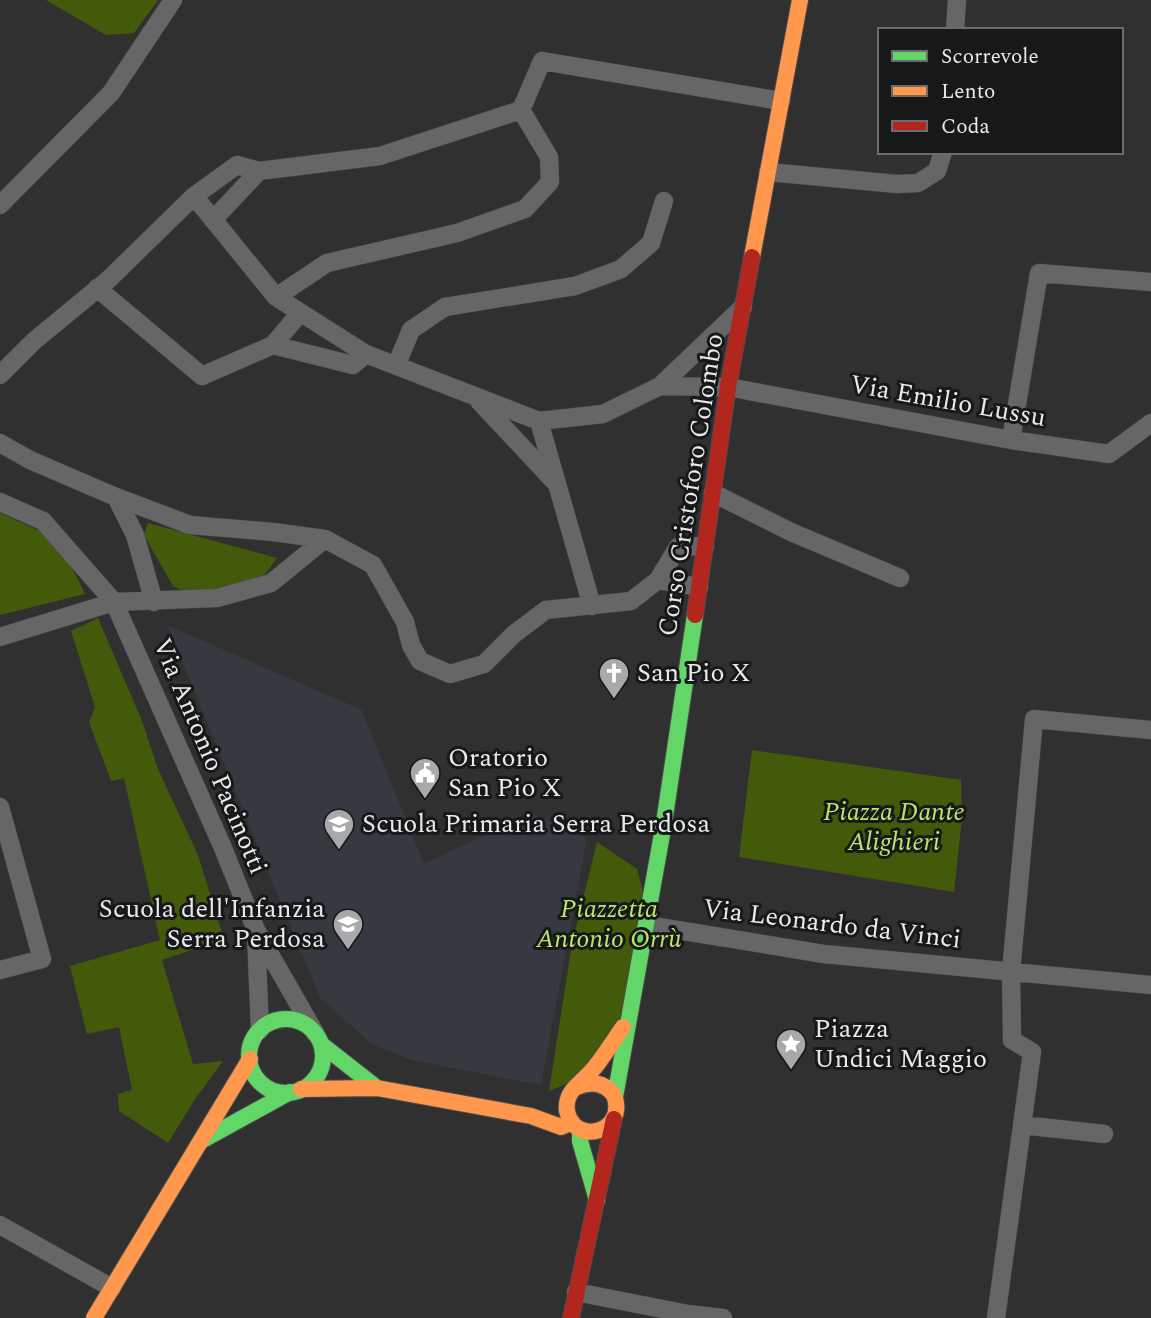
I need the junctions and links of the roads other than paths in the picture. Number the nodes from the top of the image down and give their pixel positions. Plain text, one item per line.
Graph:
1 (173, 0) edge
2 (800, 0) edge
3 (957, 0) edge
4 (954, 28) edge
5 (781, 101) junction
6 (521, 110) junction
7 (942, 154) edge
8 (259, 171) junction
9 (768, 172) junction
10 (194, 196) junction
11 (664, 201) dead end
12 (0, 205) edge
13 (213, 220) junction
14 (1151, 282) edge
15 (97, 288) junction
16 (276, 297) junction
17 (744, 306) junction
18 (300, 313) junction
19 (274, 345) junction
20 (366, 354) junction
21 (396, 366) junction
22 (0, 375) edge
23 (660, 386) junction
24 (728, 387) junction
25 (477, 398) junction
26 (539, 421) junction
27 (1151, 424) edge
28 (1011, 440) junction
29 (0, 443) edge
30 (557, 484) junction
31 (713, 493) junction
32 (116, 497) junction
33 (0, 502) edge
34 (325, 539) junction
35 (705, 546) junction
36 (900, 578) dead end
37 (658, 580) junction
38 (699, 587) junction
39 (114, 602) junction
40 (154, 602) junction
41 (592, 606) junction
42 (0, 637) edge
43 (1151, 730) edge
44 (0, 807) edge
45 (647, 925) junction
46 (256, 930) junction
47 (0, 970) edge
48 (1011, 972) junction
49 (1151, 985) edge
50 (627, 1021) junction
51 (260, 1030) junction
52 (318, 1039) junction
53 (250, 1059) junction
54 (377, 1088) junction
55 (574, 1089) junction
56 (295, 1090) junction
57 (615, 1097) junction
58 (531, 1116) junction
59 (614, 1119) junction
60 (1022, 1125) junction
61 (576, 1126) junction
62 (1104, 1134) dead end
63 (201, 1141) junction
64 (597, 1202) junction
65 (0, 1226) edge
66 (112, 1288) junction
67 (576, 1292) junction
68 (688, 1316) edge
69 (94, 1318) edge
70 (571, 1318) edge
71 (723, 1318) edge
72 (996, 1318) edge

1 - 12 street
2 - 5 street, Corso Cristoforo Colombo
3 - 4 street
5 - 6 street
5 - 9 street, Corso Cristoforo Colombo
6 - 8 street
6 - 16 street
7 - 9 street
8 - 10 street
8 - 13 street
9 - 17 street, Corso Cristoforo Colombo
10 - 13 street
10 - 15 street
11 - 21 street
13 - 16 street
14 - 28 street
15 - 19 street
15 - 22 street
16 - 18 street
17 - 23 street
17 - 24 street, Corso Cristoforo Colombo
18 - 19 street
18 - 20 street
19 - 20 street
20 - 21 street
21 - 25 street
23 - 24 street, Via Emilio Lussu
23 - 26 street
24 - 28 street, Via Emilio Lussu
24 - 31 street, Corso Cristoforo Colombo
25 - 26 street
25 - 30 street
26 - 30 street
27 - 28 street, Via Emilio Lussu
29 - 32 street
30 - 41 street
31 - 35 street, Corso Cristoforo Colombo
31 - 36 street
32 - 34 street
32 - 40 street
33 - 39 street, Via Antonio Pacinotti
34 - 40 street
34 - 41 street
35 - 37 street
35 - 38 street, Corso Cristoforo Colombo
37 - 38 street
37 - 41 street
38 - 45 street, Corso Cristoforo Colombo
39 - 40 street
39 - 42 street
39 - 46 street, Via Antonio Pacinotti
43 - 48 street
44 - 47 street
45 - 48 street, Via Leonardo da Vinci
45 - 50 street, Corso Cristoforo Colombo
46 - 51 street, Via Antonio Pacinotti
46 - 52 street, Via Antonio Pacinotti
48 - 49 street, Via Leonardo da Vinci
48 - 60 street
50 - 55 street, Corso Cristoforo Colombo
50 - 57 street, Corso Cristoforo Colombo
51 - 52 street
51 - 53 street
52 - 54 street
52 - 56 street
53 - 56 street
53 - 63 street
54 - 56 street
54 - 58 street
55 - 57 street
55 - 58 street, Corso Cristoforo Colombo
55 - 61 street
56 - 63 street
57 - 59 street
58 - 61 street
59 - 61 street
59 - 64 street
60 - 62 street
60 - 72 street
61 - 64 street
63 - 66 street
64 - 67 street
65 - 66 street
66 - 69 street
67 - 68 street
67 - 70 street
68 - 71 street

